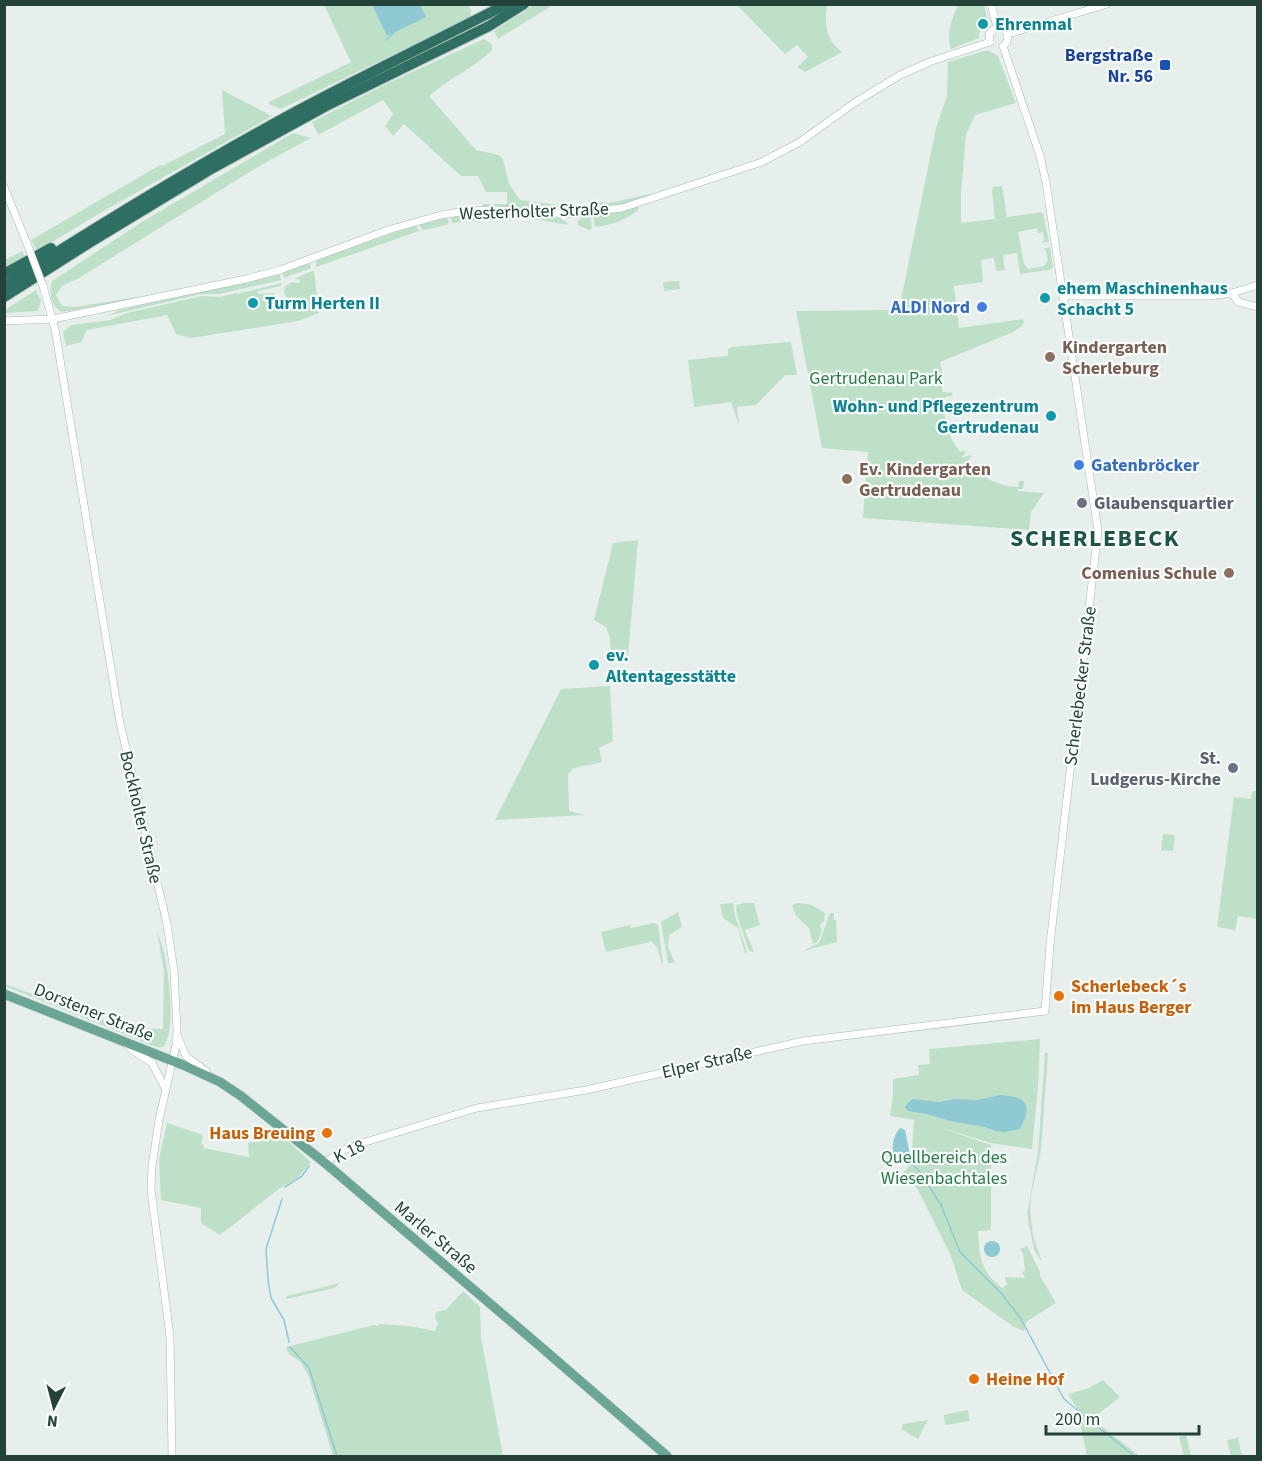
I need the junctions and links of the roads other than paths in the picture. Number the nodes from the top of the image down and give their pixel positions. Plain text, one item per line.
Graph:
1 (507, 4) edge
2 (524, 4) edge
3 (991, 4) edge
4 (1107, 4) edge
5 (997, 27) junction
6 (1008, 34) junction
7 (990, 42) junction
8 (1003, 46) junction
9 (4, 187) edge
10 (84, 234) junction
11 (4, 274) edge
12 (1257, 285) edge
13 (4, 286) edge
14 (1232, 293) junction
15 (1063, 296) junction
16 (4, 297) edge
17 (1257, 307) edge
18 (53, 319) junction
19 (4, 321) edge
20 (4, 994) edge
21 (1045, 1011) joint
22 (177, 1030) junction
23 (125, 1042) junction
24 (172, 1061) junction
25 (220, 1082) junction
26 (165, 1089) junction
27 (374, 1139) joint
28 (325, 1163) junction
29 (172, 1456) edge
30 (667, 1456) edge

1 - 10 highway
2 - 16 highway
3 - 5 street
4 - 6 street
5 - 6 street
5 - 7 street
6 - 8 street
7 - 8 street
7 - 18 street, Westerholter Straße
8 - 15 street, Scherlebecker Straße / K 18
9 - 18 street, Bockholter Straße, bridge
10 - 11 highway
10 - 13 highway
12 - 14 street
14 - 15 street
14 - 17 street
15 - 21 street, Scherlebecker Straße / K 18
18 - 19 street, Westerholter Straße
18 - 22 street, Bockholter Straße
20 - 23 main road, Dorstener Straße
21 - 27 street, Elper Straße / K 18
22 - 24 street, Bockholter Straße
22 - 25 street
23 - 24 main road, Dorstener Straße
23 - 26 street
24 - 25 main road, Marler Straße
24 - 26 street, Bockholter Straße
25 - 28 main road, Marler Straße
26 - 29 street, Bockholter Straße
27 - 28 street, K 18 / K 18
28 - 30 main road, Marler Straße

